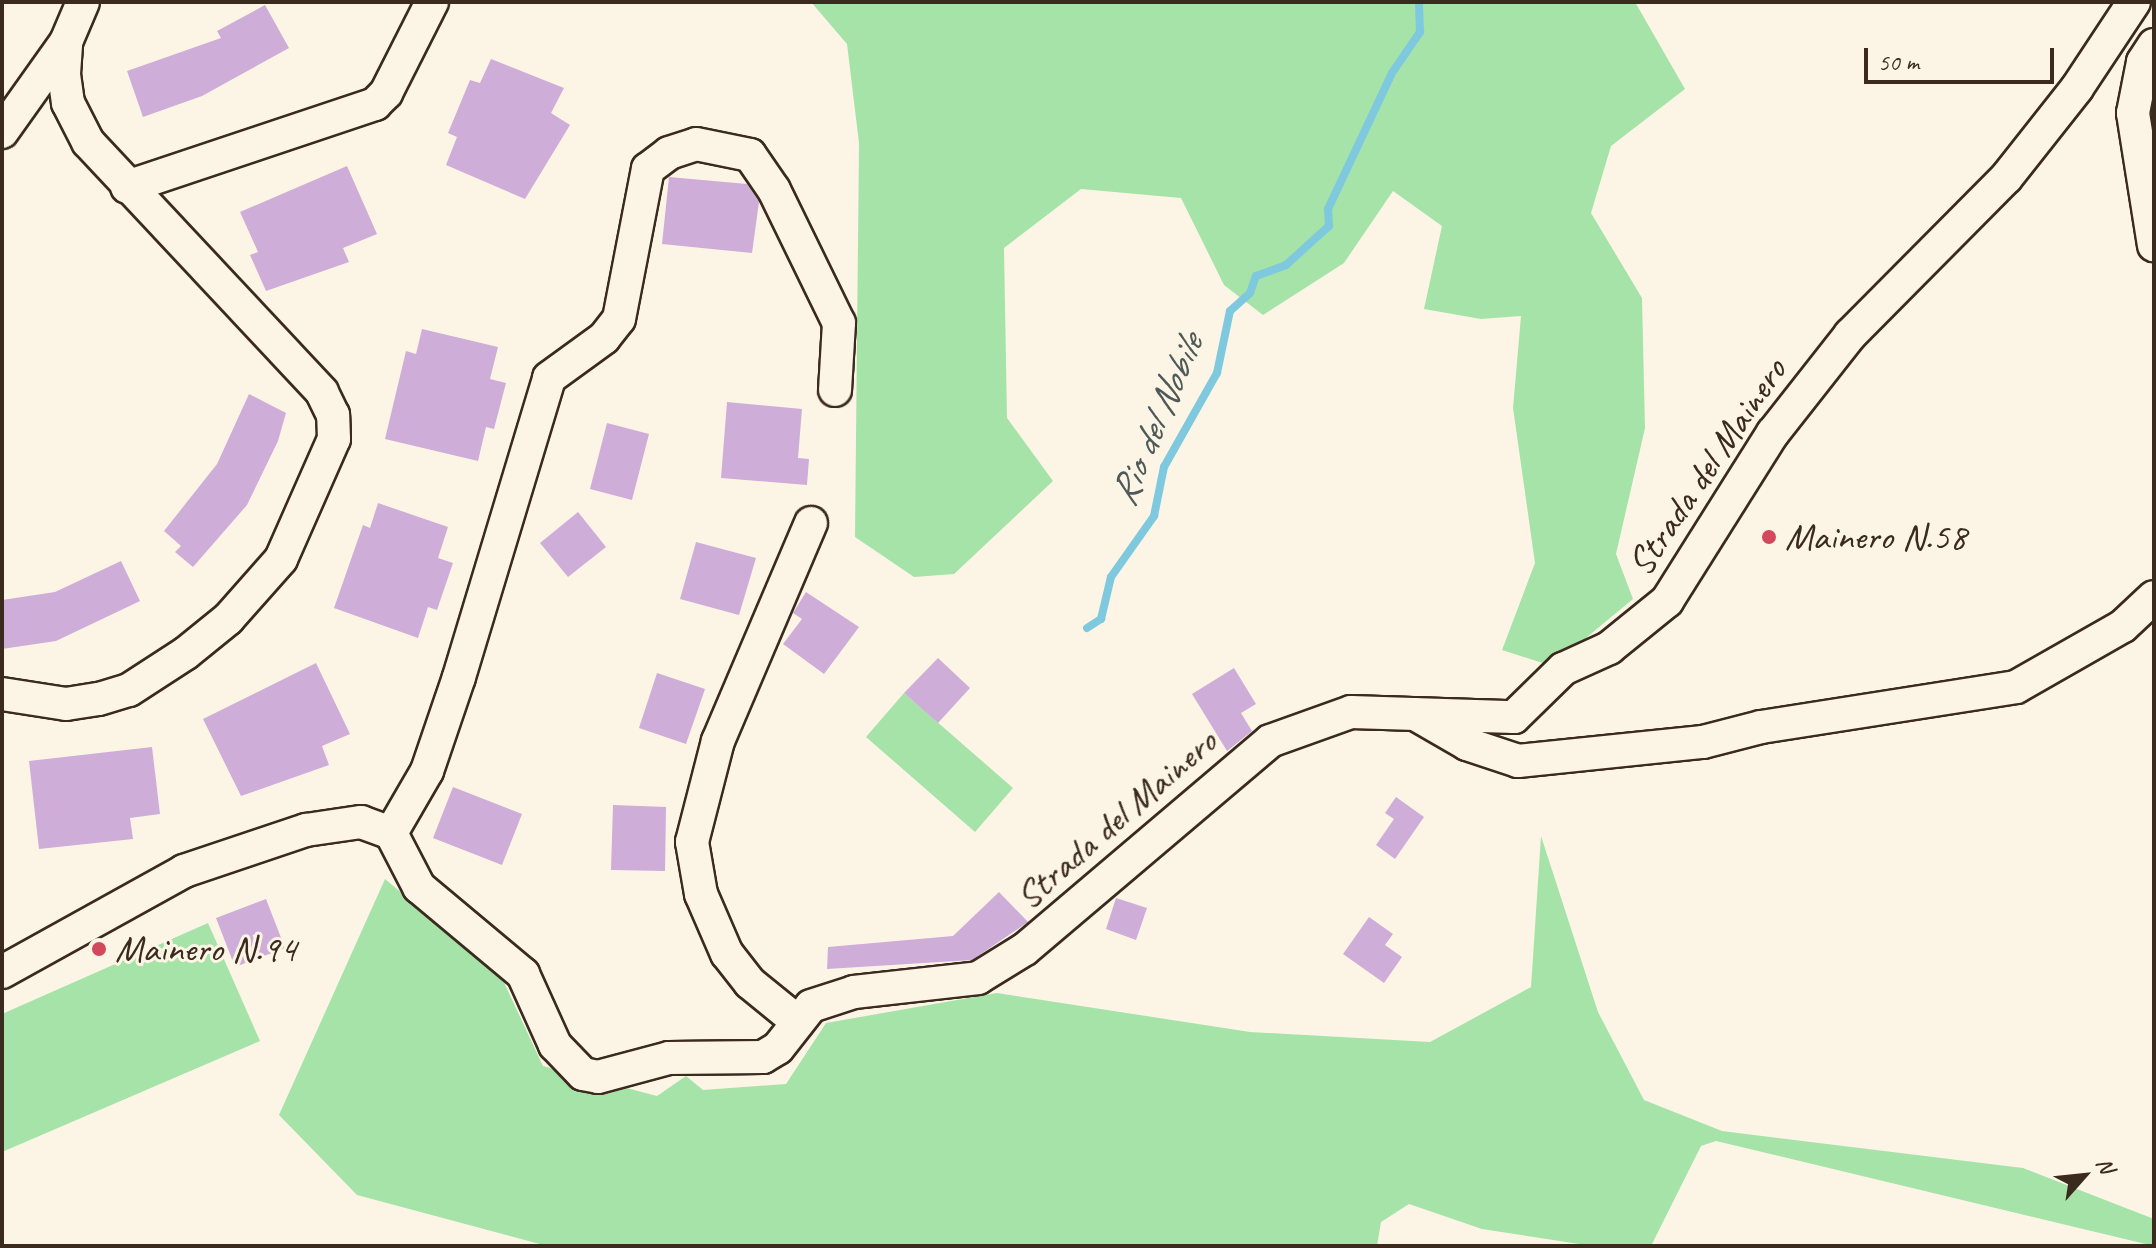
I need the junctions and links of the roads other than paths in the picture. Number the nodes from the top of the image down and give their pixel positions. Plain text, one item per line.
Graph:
1 (83, 2) edge
2 (432, 2) edge
3 (2134, 2) edge
4 (66, 42) junction
5 (2154, 45) edge
6 (2, 132) edge
7 (127, 187) junction
8 (2154, 245) edge
9 (835, 390) dead end
10 (811, 523) dead end
11 (2154, 597) edge
12 (2, 694) edge
13 (1412, 711) junction
14 (391, 833) junction
15 (2, 972) edge
16 (798, 1022) junction

1 - 4 street
2 - 7 street
3 - 13 street, Strada del Mainero
4 - 6 street
4 - 7 street
5 - 8 street
7 - 12 street
9 - 14 street
10 - 16 street
11 - 13 street
13 - 16 street, Strada del Mainero
14 - 15 street
14 - 16 street, Strada del Mainero

